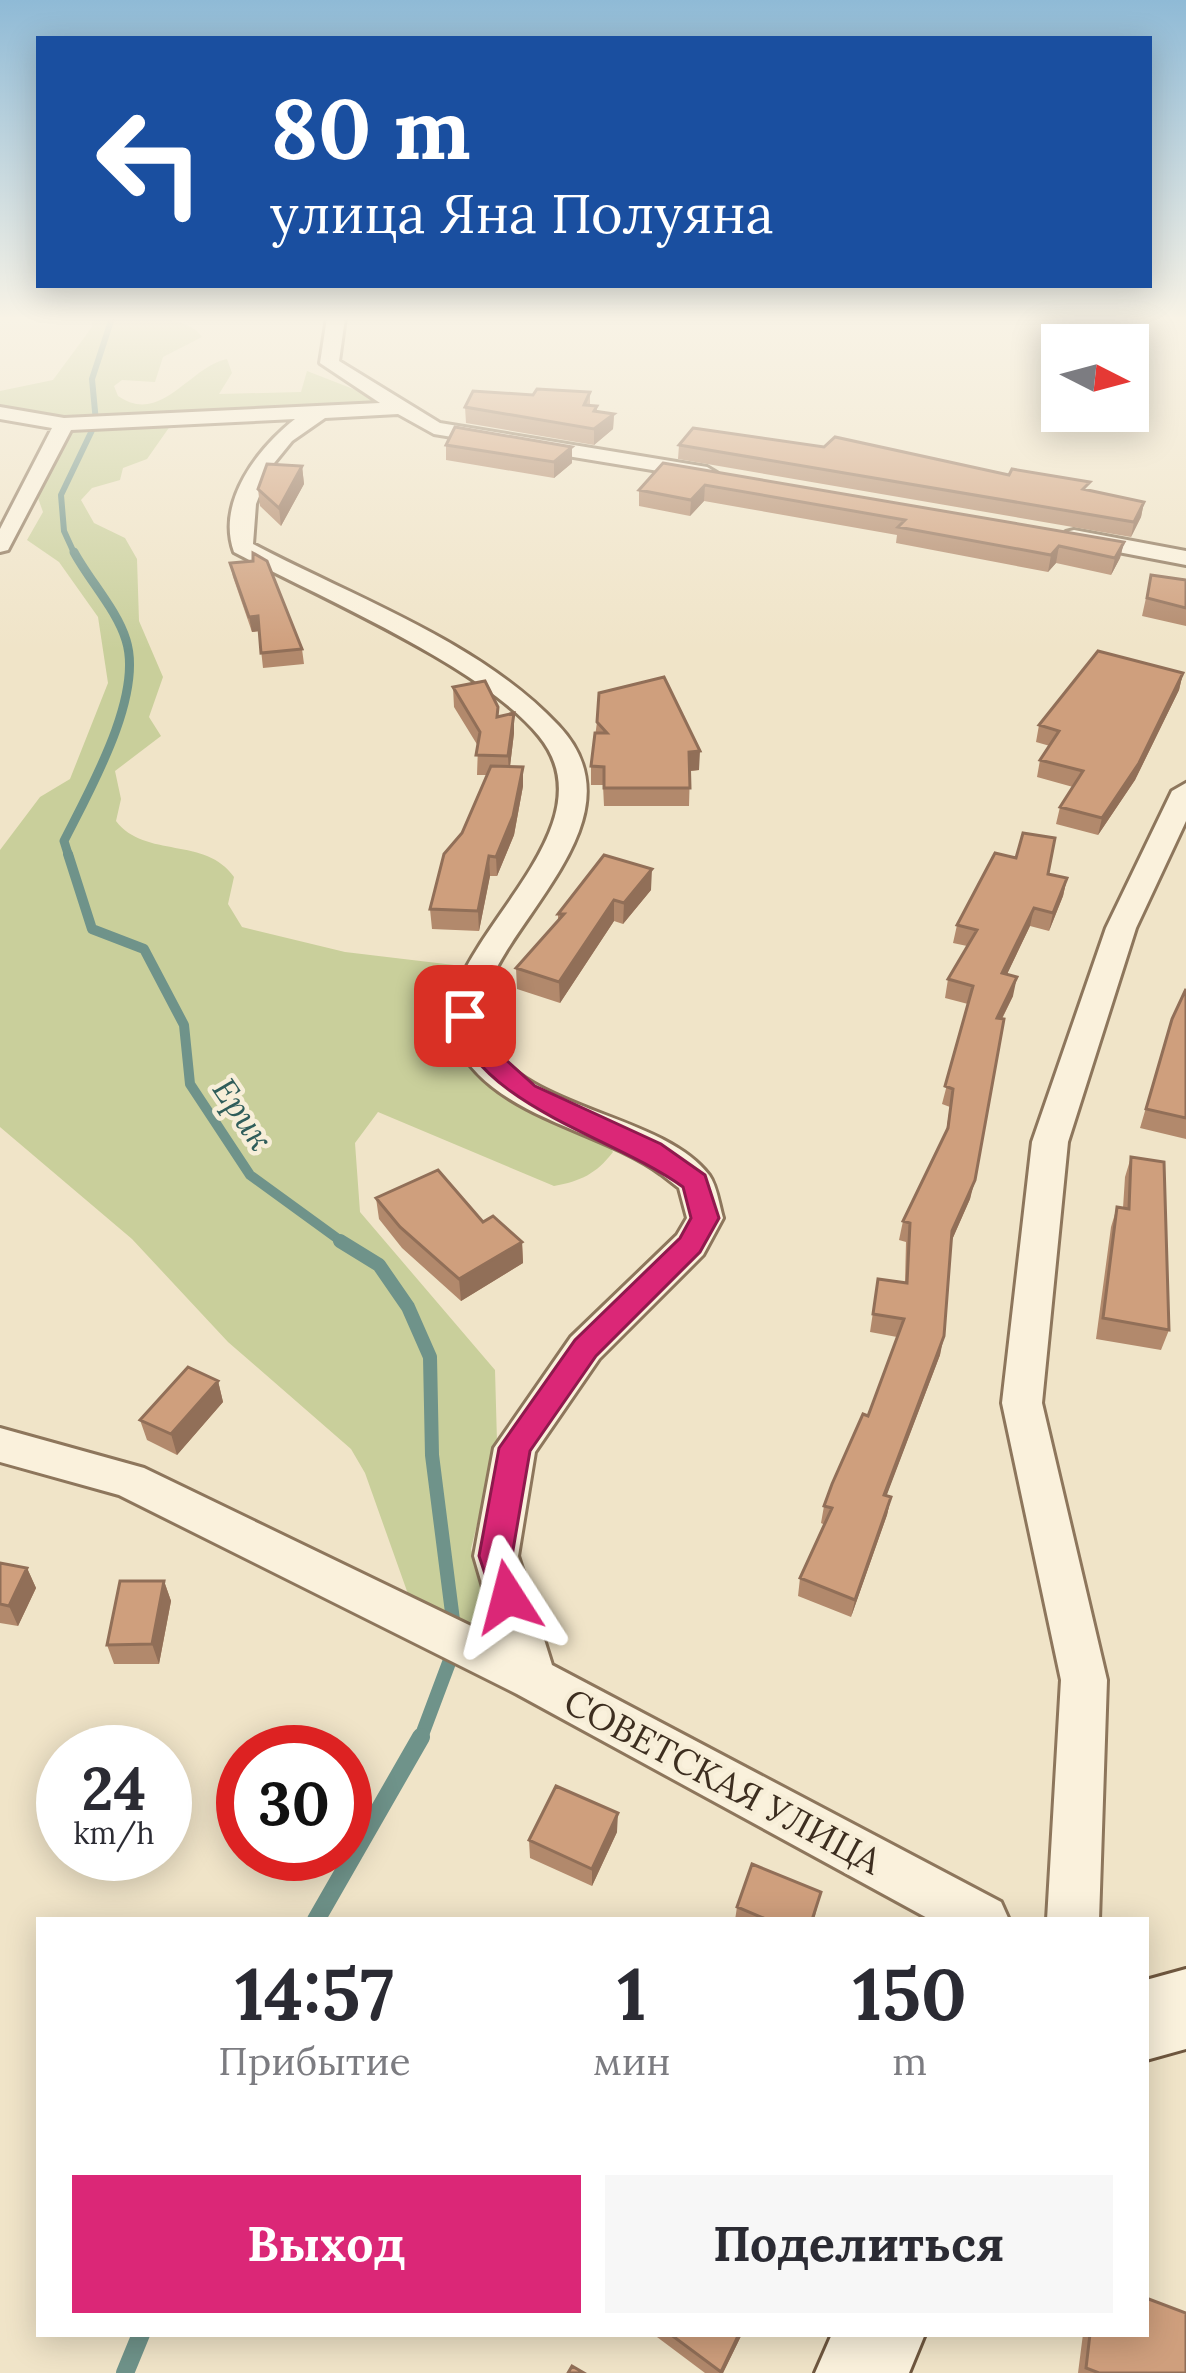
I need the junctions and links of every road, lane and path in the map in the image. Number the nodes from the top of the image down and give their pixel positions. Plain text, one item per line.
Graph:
1 (61, 429) edge
2 (297, 429) edge
3 (438, 429) edge
4 (734, 478) edge
5 (1052, 533) edge
6 (0, 545) edge
7 (1186, 558) edge
8 (1186, 791) edge
9 (0, 1445) edge
10 (533, 1679) junction
11 (977, 1917) edge
12 (1073, 1917) edge
13 (1186, 2009) edge
14 (1149, 2019) edge
15 (879, 2337) edge
16 (861, 2373) edge

1 - 6 street
2 - 10 street
3 - 4 street
5 - 7 street
8 - 12 street
9 - 10 street, СОВЕТСКАЯ УЛИЦА
10 - 11 street, СОВЕТСКАЯ УЛИЦА
13 - 14 street
15 - 16 street

